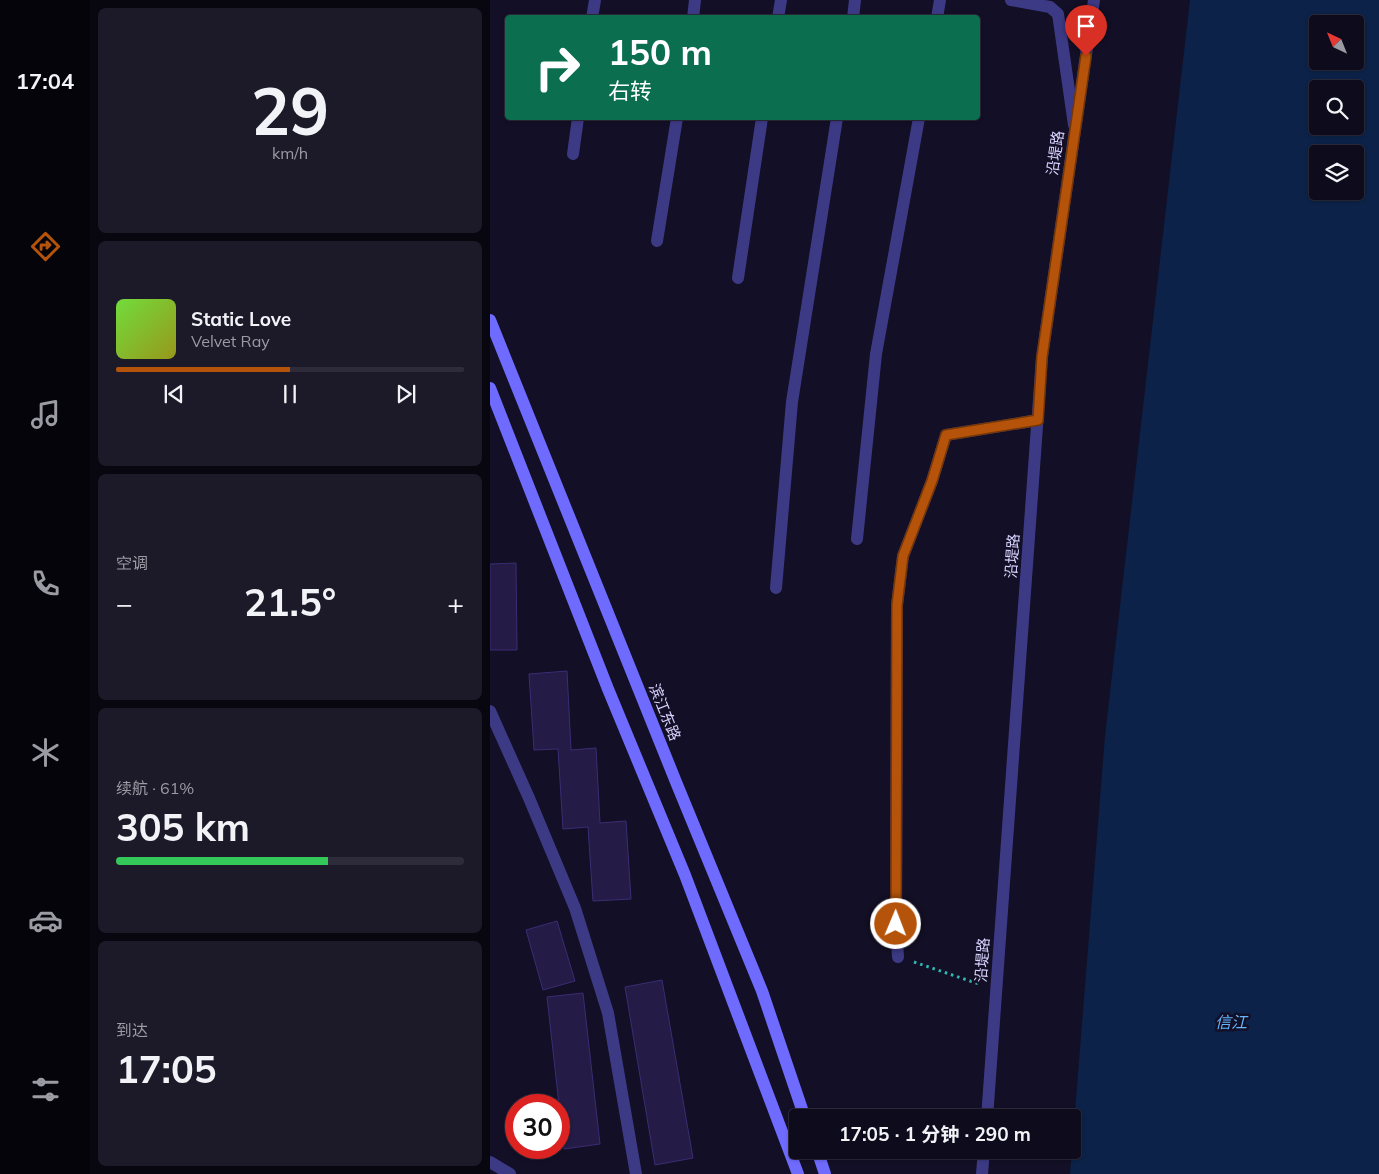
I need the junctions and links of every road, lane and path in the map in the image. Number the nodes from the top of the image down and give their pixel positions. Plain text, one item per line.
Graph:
1 (595, 0) edge
2 (695, 0) edge
3 (780, 0) edge
4 (855, 0) edge
5 (940, 0) edge
6 (1011, 0) edge
7 (1094, 0) edge
8 (592, 15) edge
9 (692, 15) edge
10 (778, 15) edge
11 (852, 15) edge
12 (938, 15) edge
13 (578, 120) edge
14 (677, 120) edge
15 (762, 120) edge
16 (837, 120) edge
17 (919, 120) edge
18 (1075, 131) junction
19 (573, 154) dead end
20 (657, 241) dead end
21 (738, 278) dead end
22 (490, 320) edge
23 (490, 388) edge
24 (1038, 420) junction
25 (857, 539) dead end
26 (776, 588) dead end
27 (490, 711) edge
28 (898, 957) joint
29 (996, 990) junction
30 (803, 1109) edge
31 (988, 1109) edge
32 (819, 1159) edge
33 (983, 1159) edge
34 (490, 1162) edge
35 (510, 1174) edge
36 (636, 1174) edge
37 (798, 1174) edge
38 (825, 1174) edge
39 (982, 1174) edge

1 - 8 street
2 - 9 street
3 - 10 street
4 - 11 street
5 - 12 street
6 - 18 street
7 - 18 street, 沿堤路
13 - 19 street
14 - 20 street
15 - 21 street
16 - 26 street
17 - 25 street
18 - 24 street, 沿堤路
22 - 30 main road, 滨江东路
23 - 37 main road
24 - 28 street
24 - 29 street, 沿堤路
27 - 36 street
28 - 29 path
29 - 31 street, 沿堤路
32 - 38 main road
33 - 39 street
34 - 35 street

